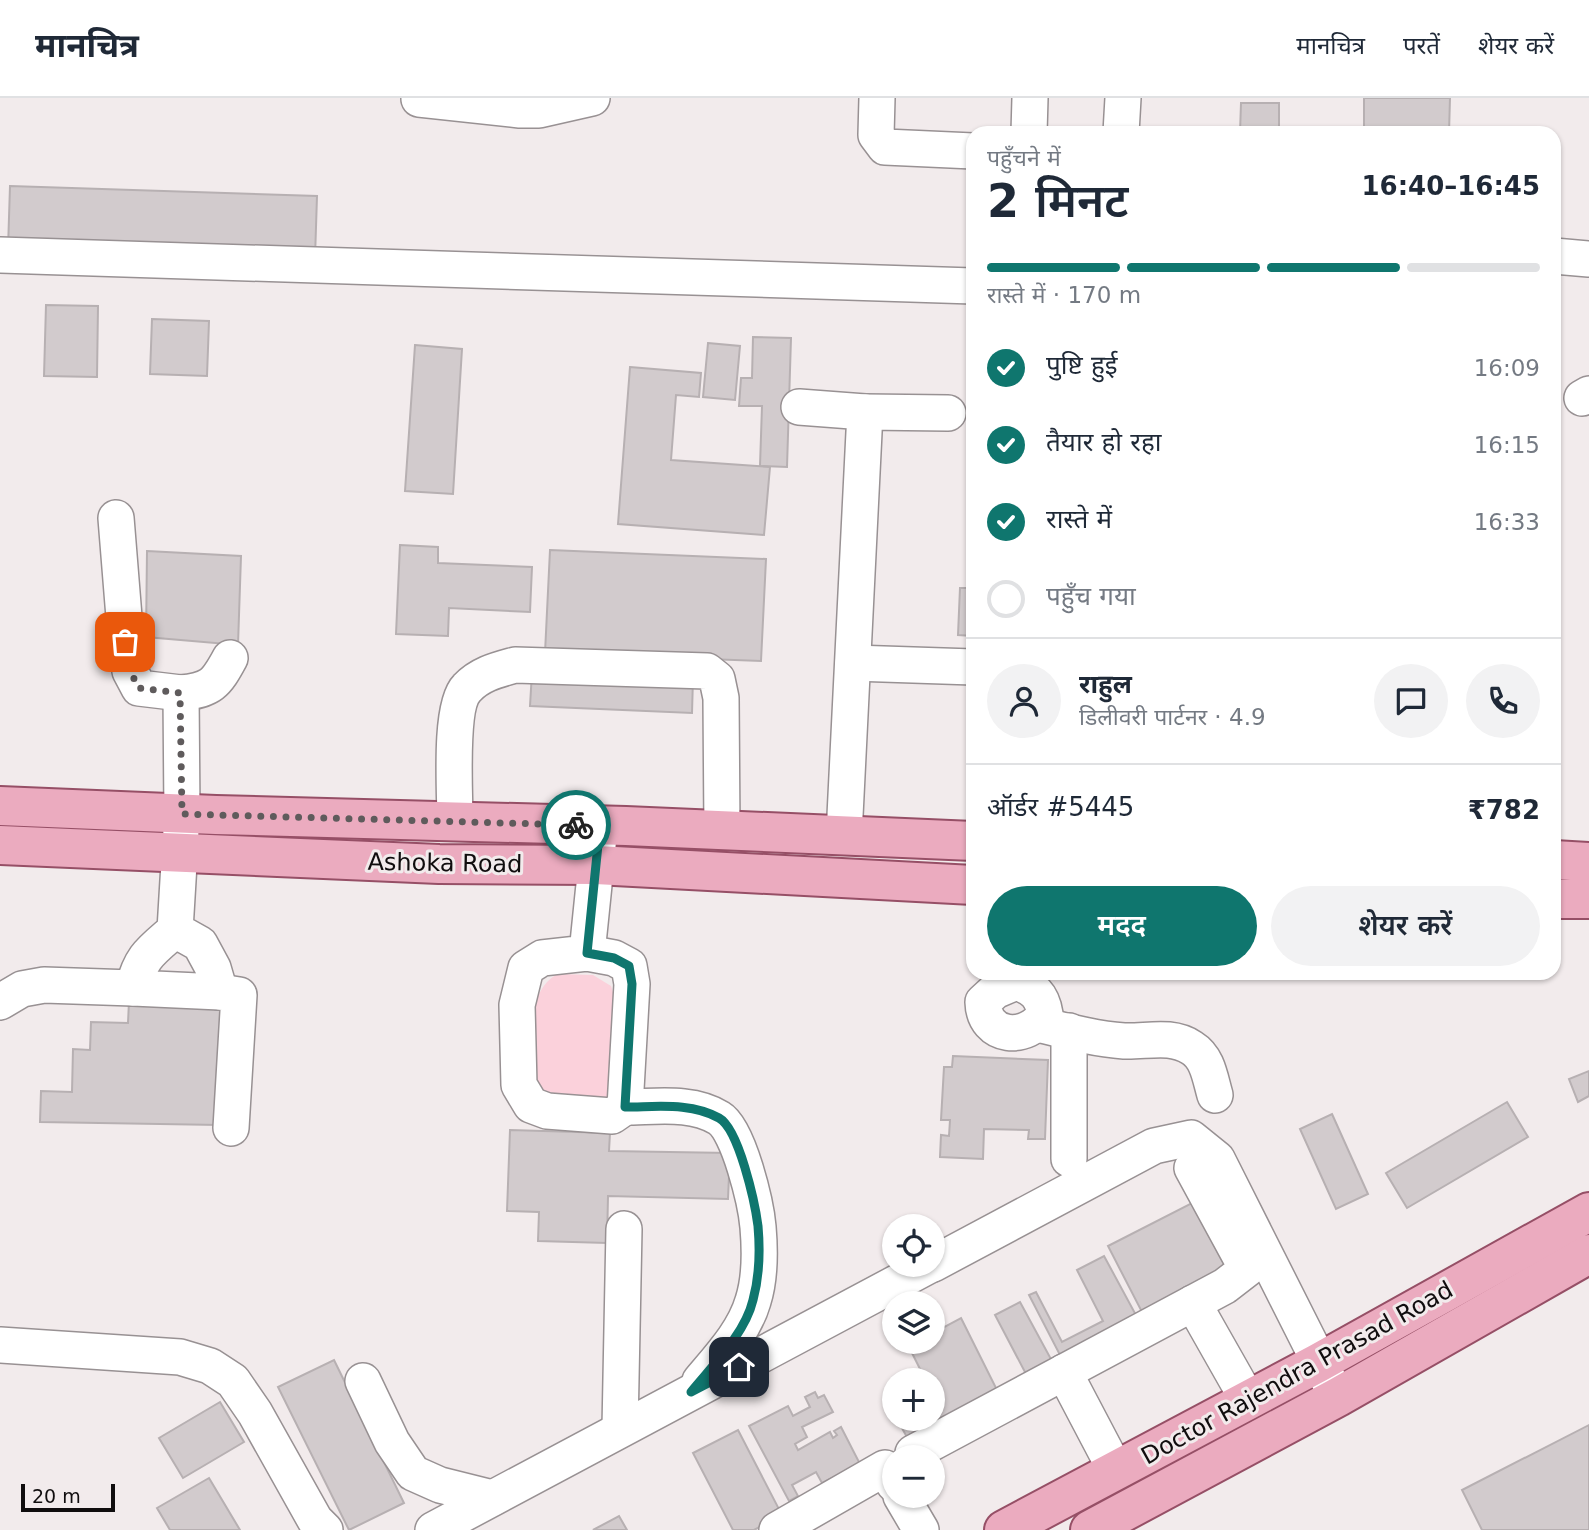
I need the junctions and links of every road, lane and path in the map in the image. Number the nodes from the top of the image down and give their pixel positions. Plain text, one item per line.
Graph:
1 (592, 98) edge
2 (877, 98) edge
3 (1030, 98) edge
4 (1123, 98) edge
5 (419, 99) edge
6 (1029, 126) edge
7 (1121, 126) edge
8 (966, 151) edge
9 (0, 255) edge
10 (1561, 257) edge
11 (1589, 260) edge
12 (966, 286) edge
13 (799, 407) dead end
14 (865, 412) junction
15 (948, 412) dead end
16 (116, 518) dead end
17 (230, 658) dead end
18 (853, 663) junction
19 (966, 667) edge
20 (180, 693) junction
21 (0, 806) edge
22 (182, 814) junction
23 (455, 821) junction
24 (600, 825) junction
25 (722, 830) junction
26 (844, 836) junction
27 (966, 841) edge
28 (0, 845) edge
29 (179, 853) junction
30 (1561, 860) edge
31 (1589, 862) edge
32 (596, 865) junction
33 (966, 885) edge
34 (1561, 899) edge
35 (1589, 899) edge
36 (175, 930) junction
37 (587, 953) junction
38 (1013, 980) edge
39 (1019, 980) edge
40 (133, 988) junction
41 (220, 992) junction
42 (0, 1002) edge
43 (1054, 1028) junction
44 (1215, 1095) dead end
45 (625, 1107) junction
46 (231, 1128) dead end
47 (1069, 1159) dead end
48 (1192, 1168) dead end
49 (1589, 1212) edge
50 (624, 1230) dead end
51 (1589, 1254) edge
52 (945, 1257) edge
53 (907, 1277) edge
54 (1193, 1303) junction
55 (0, 1345) edge
56 (1318, 1363) junction
57 (1064, 1372) junction
58 (363, 1381) dead end
59 (691, 1392) junction
60 (1338, 1397) junction
61 (1248, 1400) junction
62 (620, 1428) junction
63 (926, 1445) edge
64 (882, 1470) edge
65 (1116, 1471) junction
66 (492, 1498) junction
67 (908, 1508) edge
68 (324, 1530) edge
69 (433, 1530) edge
70 (777, 1530) edge
71 (921, 1530) edge
72 (1004, 1530) edge
73 (1090, 1530) edge

1 - 5 street
2 - 8 street
3 - 6 street
4 - 7 street
9 - 12 street
10 - 11 street
13 - 14 street
14 - 15 street
14 - 18 street
16 - 20 street
17 - 20 street
18 - 19 street
18 - 26 street
20 - 22 street
21 - 22 main road, Ashoka Road
22 - 23 main road, Ashoka Road
22 - 29 street
23 - 24 main road, Ashoka Road
23 - 25 street
24 - 25 main road, Ashoka Road
24 - 32 street
25 - 26 main road, Ashoka Road
26 - 27 main road, Ashoka Road
28 - 29 main road, Ashoka Road
29 - 32 main road, Ashoka Road
29 - 36 street
30 - 31 main road
32 - 33 main road, Ashoka Road
32 - 37 street
34 - 35 main road
36 - 40 street
36 - 41 street
37 - 45 street
37 - 45 street
38 - 43 street
39 - 43 street
40 - 41 street
40 - 42 street
41 - 46 street
43 - 44 street
43 - 47 street
45 - 59 street
48 - 54 street
49 - 56 main road, Doctor Rajendra Prasad Road
50 - 62 street
51 - 60 main road, Doctor Rajendra Prasad Road
52 - 56 street
53 - 59 street
54 - 57 street
54 - 61 street
55 - 68 street
56 - 60 street
56 - 61 main road, Doctor Rajendra Prasad Road
57 - 63 street
57 - 65 street
58 - 66 street
59 - 62 street
60 - 73 main road, Doctor Rajendra Prasad Road
61 - 65 main road, Doctor Rajendra Prasad Road
62 - 66 street
64 - 70 street
65 - 72 main road, Doctor Rajendra Prasad Road
66 - 69 street
67 - 71 street

